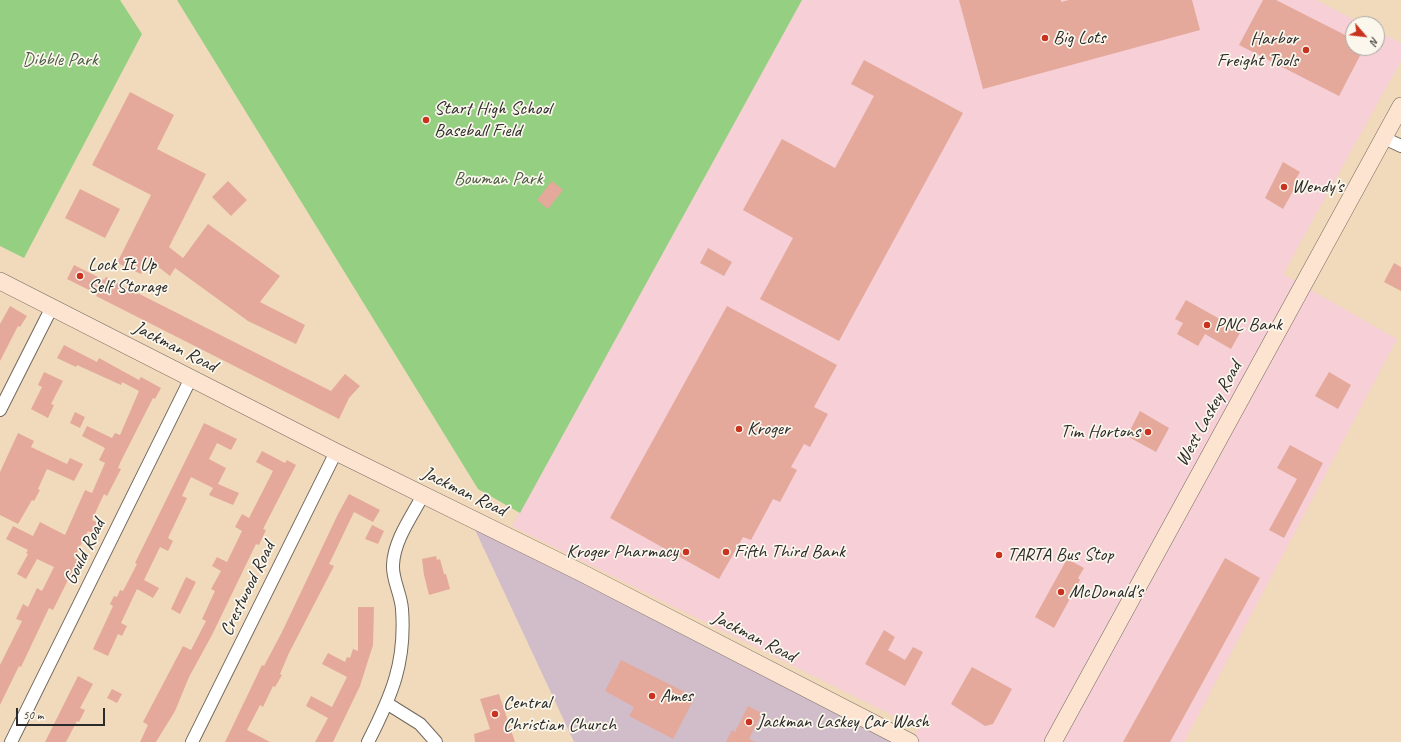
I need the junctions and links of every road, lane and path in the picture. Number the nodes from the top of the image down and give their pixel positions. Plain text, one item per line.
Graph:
1 (1401, 106) edge
2 (1392, 132) edge
3 (1401, 146) edge
4 (0, 281) edge
5 (52, 307) junction
6 (191, 378) junction
7 (0, 410) edge
8 (336, 452) junction
9 (422, 495) junction
10 (388, 704) junction
11 (11, 742) edge
12 (192, 742) edge
13 (368, 742) edge
14 (436, 742) edge
15 (910, 742) edge
16 (1052, 742) edge

1 - 2 main road, West Laskey Road
2 - 3 street
2 - 16 main road, West Laskey Road
4 - 5 main road, Jackman Road
5 - 6 main road, Jackman Road
5 - 7 street
6 - 8 main road, Jackman Road
6 - 11 street, Gould Road
8 - 9 main road, Jackman Road
8 - 12 street, Crestwood Road
9 - 10 street
9 - 15 main road, Jackman Road
10 - 13 street
10 - 14 street

